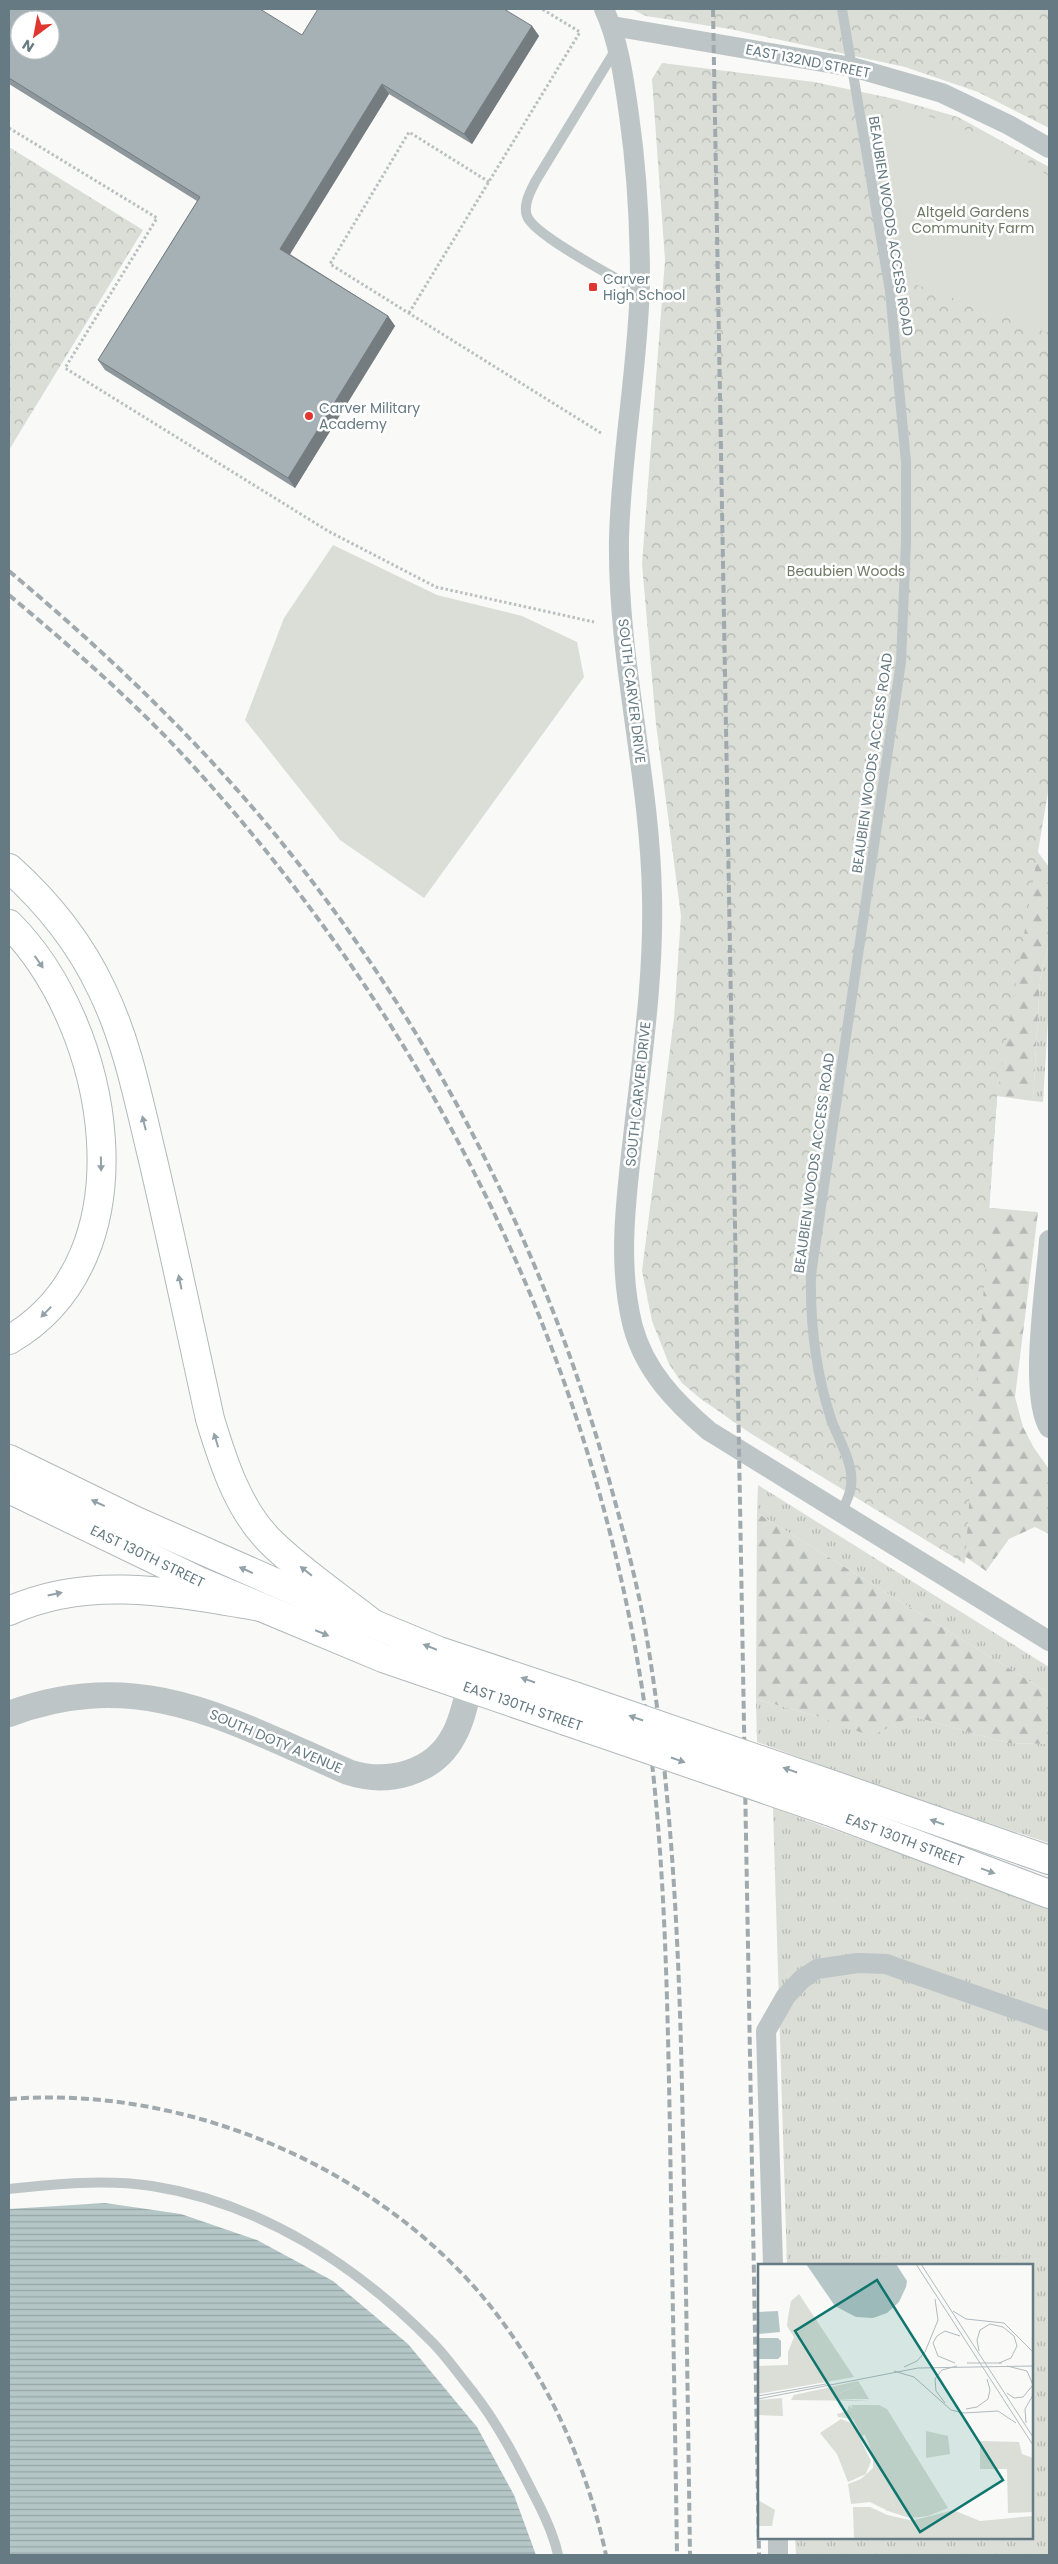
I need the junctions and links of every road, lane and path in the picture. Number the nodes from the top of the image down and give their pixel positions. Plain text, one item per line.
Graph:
1 (542, 9) edge
2 (842, 9) edge
3 (608, 18) edge
4 (616, 48) junction
5 (852, 67) junction
6 (9, 128) edge
7 (1049, 148) edge
8 (489, 182) junction
9 (639, 291) junction
10 (410, 313) junction
11 (601, 433) dead end
12 (594, 622) dead end
13 (9, 868) edge
14 (9, 924) edge
15 (1049, 1240) edge
16 (9, 1340) edge
17 (1049, 1428) edge
18 (9, 1459) edge
19 (9, 1489) edge
20 (841, 1512) junction
21 (261, 1607) junction
22 (9, 1610) edge
23 (372, 1623) junction
24 (1049, 1641) edge
25 (472, 1674) junction
26 (9, 1714) edge
27 (832, 1799) junction
28 (1049, 1860) edge
29 (1049, 1894) edge
30 (1049, 2020) edge
31 (9, 2189) edge
32 (773, 2264) edge
33 (778, 2539) edge
34 (558, 2555) edge
35 (778, 2555) edge

1 - 8 path
2 - 5 lane, BEAUBIEN WOODS ACCESS ROAD
3 - 4 street, SOUTH CARVER DRIVE
3 - 5 street, EAST 132ND STREET
4 - 9 street, SOUTH CARVER DRIVE
4 - 9 lane
5 - 7 street, EAST 132ND STREET
5 - 20 lane, BEAUBIEN WOODS ACCESS ROAD
6 - 12 path
8 - 10 path
8 - 10 path
9 - 20 street, SOUTH CARVER DRIVE
10 - 11 path
23 -> 13 main road
14 -> 16 main road
15 - 17 street
23 -> 18 main road, EAST 130TH STREET
19 - 21 main road, EAST 130TH STREET
20 - 24 street
22 -> 21 main road
21 -> 25 main road, EAST 130TH STREET
25 -> 23 main road, EAST 130TH STREET
25 - 26 street, SOUTH DOTY AVENUE
25 - 27 main road, EAST 130TH STREET, bridge
28 -> 27 main road, EAST 130TH STREET
27 -> 29 main road, EAST 130TH STREET
30 - 32 street
31 - 34 lane
33 - 35 street

